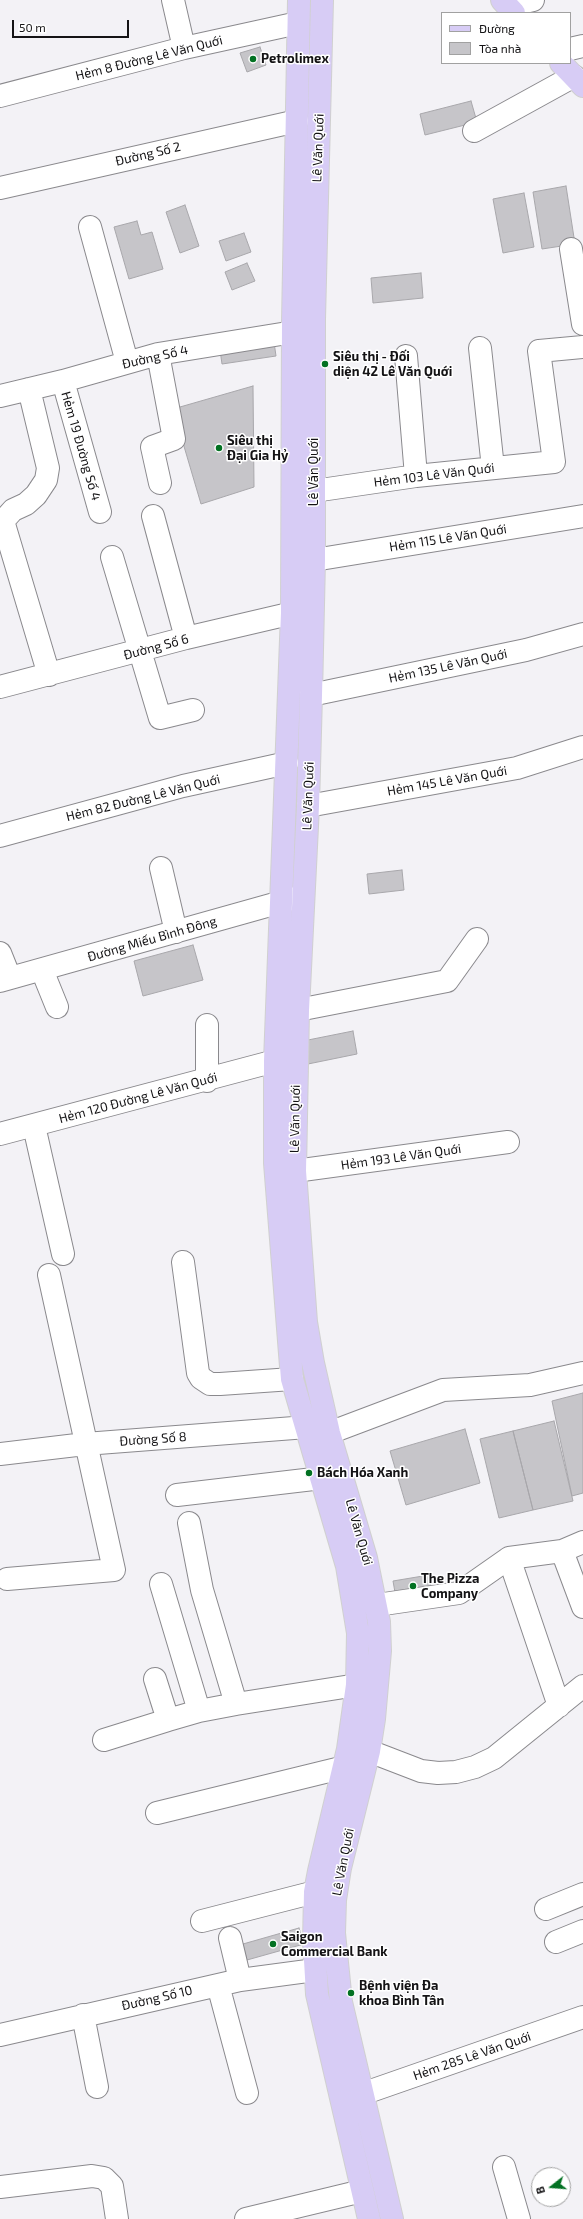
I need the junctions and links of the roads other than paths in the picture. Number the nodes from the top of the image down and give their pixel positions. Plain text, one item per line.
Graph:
1 (173, 0) edge
2 (299, 0) edge
3 (322, 0) edge
4 (533, 0) edge
5 (508, 6) edge
6 (298, 23) junction
7 (583, 46) edge
8 (184, 48) junction
9 (571, 49) edge
10 (573, 75) edge
11 (0, 96) edge
12 (297, 121) junction
13 (474, 131) dead end
14 (0, 188) edge
15 (90, 228) dead end
16 (571, 249) dead end
17 (583, 324) edge
18 (303, 330) junction
19 (583, 347) edge
20 (480, 348) dead end
21 (158, 354) junction
22 (406, 356) dead end
23 (127, 362) junction
24 (63, 381) junction
25 (29, 389) junction
26 (0, 396) edge
27 (493, 468) junction
28 (416, 476) junction
29 (160, 483) dead end
30 (314, 491) junction
31 (100, 512) dead end
32 (153, 516) dead end
33 (583, 516) edge
34 (112, 557) dead end
35 (314, 560) junction
36 (302, 611) junction
37 (583, 634) edge
38 (186, 638) junction
39 (139, 652) junction
40 (49, 675) junction
41 (0, 687) edge
42 (311, 695) junction
43 (193, 710) dead end
44 (583, 747) edge
45 (287, 763) junction
46 (308, 806) junction
47 (0, 836) edge
48 (161, 868) dead end
49 (304, 896) junction
50 (282, 902) junction
51 (176, 932) junction
52 (477, 939) dead end
53 (0, 953) edge
54 (42, 970) junction
55 (5, 980) edge
56 (58, 1007) dead end
57 (298, 1010) junction
58 (207, 1025) dead end
59 (275, 1061) junction
60 (206, 1081) junction
61 (34, 1126) junction
62 (0, 1134) edge
63 (508, 1142) dead end
64 (295, 1171) junction
65 (63, 1254) dead end
66 (183, 1262) dead end
67 (49, 1274) dead end
68 (583, 1373) edge
69 (292, 1379) junction
70 (307, 1428) junction
71 (329, 1433) junction
72 (85, 1444) junction
73 (0, 1454) edge
74 (322, 1478) junction
75 (176, 1495) dead end
76 (190, 1523) dead end
77 (583, 1542) edge
78 (562, 1551) junction
79 (509, 1558) junction
80 (7, 1579) dead end
81 (161, 1584) dead end
82 (377, 1605) junction
83 (583, 1607) edge
84 (156, 1679) dead end
85 (357, 1685) junction
86 (583, 1686) edge
87 (236, 1704) junction
88 (559, 1706) junction
89 (199, 1711) junction
90 (168, 1720) junction
91 (104, 1740) dead end
92 (369, 1751) junction
93 (345, 1767) junction
94 (157, 1813) dead end
95 (315, 1892) junction
96 (583, 1894) edge
97 (546, 1909) dead end
98 (202, 1921) dead end
99 (583, 1931) edge
100 (230, 1938) dead end
101 (556, 1942) dead end
102 (337, 1968) junction
103 (315, 1970) junction
104 (240, 1980) junction
105 (218, 1985) junction
106 (83, 2015) junction
107 (583, 2017) edge
108 (0, 2035) edge
109 (97, 2087) dead end
110 (247, 2093) dead end
111 (362, 2094) junction
112 (504, 2167) dead end
113 (0, 2187) edge
114 (362, 2191) junction
115 (117, 2219) edge
116 (246, 2219) edge
117 (370, 2219) edge
118 (392, 2219) edge
119 (519, 2219) edge

1 - 8 street
2 - 6 main road, Lê Văn Quới
3 - 18 main road, Lê Văn Quới
4 - 5 street
6 - 8 street, Hẻm 8 Đường Lê Văn Quới
6 - 12 main road, Lê Văn Quới
7 - 9 street
8 - 11 street, Hẻm 8 Đường Lê Văn Quới
10 - 13 street
12 - 14 street, Đường Số 2
12 - 18 main road, Lê Văn Quới
15 - 23 street
16 - 17 street
18 - 21 street, Đường Số 4
18 - 30 main road, Lê Văn Quới
18 - 36 main road, Lê Văn Quới
19 - 27 street, Hẻm 103 Lê Văn Quới
20 - 27 street
21 - 23 street, Đường Số 4
21 - 29 street
22 - 28 street
23 - 24 street, Đường Số 4
24 - 25 street, Đường Số 4
24 - 31 street, Hẻm 19 Đường Số 4
25 - 26 street, Đường Số 4
25 - 40 street
27 - 28 street, Hẻm 103 Lê Văn Quới
28 - 30 street, Hẻm 103 Lê Văn Quới
30 - 35 main road, Lê Văn Quới
32 - 38 street
33 - 35 street, Hẻm 115 Lê Văn Quới
34 - 39 street
35 - 36 main road, Lê Văn Quới
36 - 38 street, Đường Số 6
36 - 42 main road, Lê Văn Quới
36 - 45 main road, Lê Văn Quới
37 - 42 street, Hẻm 135 Lê Văn Quới
38 - 39 street, Đường Số 6
39 - 40 street, Đường Số 6
39 - 43 street
40 - 41 street, Đường Số 6
42 - 46 main road, Lê Văn Quới
44 - 46 street, Hẻm 145 Lê Văn Quới
45 - 47 street, Hẻm 82 Đường Lê Văn Quới
45 - 50 main road, Lê Văn Quới
46 - 49 main road, Lê Văn Quới
48 - 51 street
49 - 50 street, Đường Miếu Bình Đông
49 - 57 main road, Lê Văn Quới
50 - 51 street, Đường Miếu Bình Đông
50 - 59 main road, Lê Văn Quới
51 - 54 street, Đường Miếu Bình Đông
52 - 57 street
53 - 55 street
54 - 55 street, Đường Miếu Bình Đông
54 - 56 street
57 - 64 main road, Lê Văn Quới
58 - 60 street
59 - 60 street, Hẻm 120 Đường Lê Văn Quới
59 - 69 main road, Lê Văn Quới
60 - 61 street, Hẻm 120 Đường Lê Văn Quới
61 - 62 street, Hẻm 120 Đường Lê Văn Quới
61 - 65 street
63 - 64 street, Hẻm 193 Lê Văn Quới
64 - 71 main road, Lê Văn Quới
66 - 69 street
67 - 72 street
68 - 71 street
69 - 70 main road, Lê Văn Quới
70 - 72 street, Đường Số 8
70 - 74 main road, Lê Văn Quới
71 - 82 main road, Lê Văn Quới
72 - 73 street, Đường Số 8
72 - 80 street
74 - 75 street
74 - 85 main road, Lê Văn Quới
76 - 87 street
77 - 78 street
78 - 79 street
78 - 83 street
79 - 82 street
79 - 88 street
81 - 89 street
82 - 92 main road, Lê Văn Quới
84 - 90 street
85 - 87 street
85 - 93 main road, Lê Văn Quới
86 - 88 street
87 - 89 street
88 - 92 street
89 - 90 street
90 - 91 street
92 - 102 main road, Lê Văn Quới
93 - 94 street
93 - 95 main road, Lê Văn Quới
95 - 98 street
95 - 103 main road, Lê Văn Quới
96 - 97 street
99 - 101 street
100 - 104 street
102 - 103 main road
102 - 111 main road, Lê Văn Quới
103 - 104 street, Đường Số 10
103 - 114 main road, Lê Văn Quới
104 - 105 street, Đường Số 10
105 - 106 street, Đường Số 10
105 - 110 street
106 - 108 street, Đường Số 10
106 - 109 street
107 - 111 street, Hẻm 285 Lê Văn Quới
111 - 118 main road, Lê Văn Quới
112 - 119 street
113 - 115 street
114 - 116 street
114 - 117 main road, Lê Văn Quới

